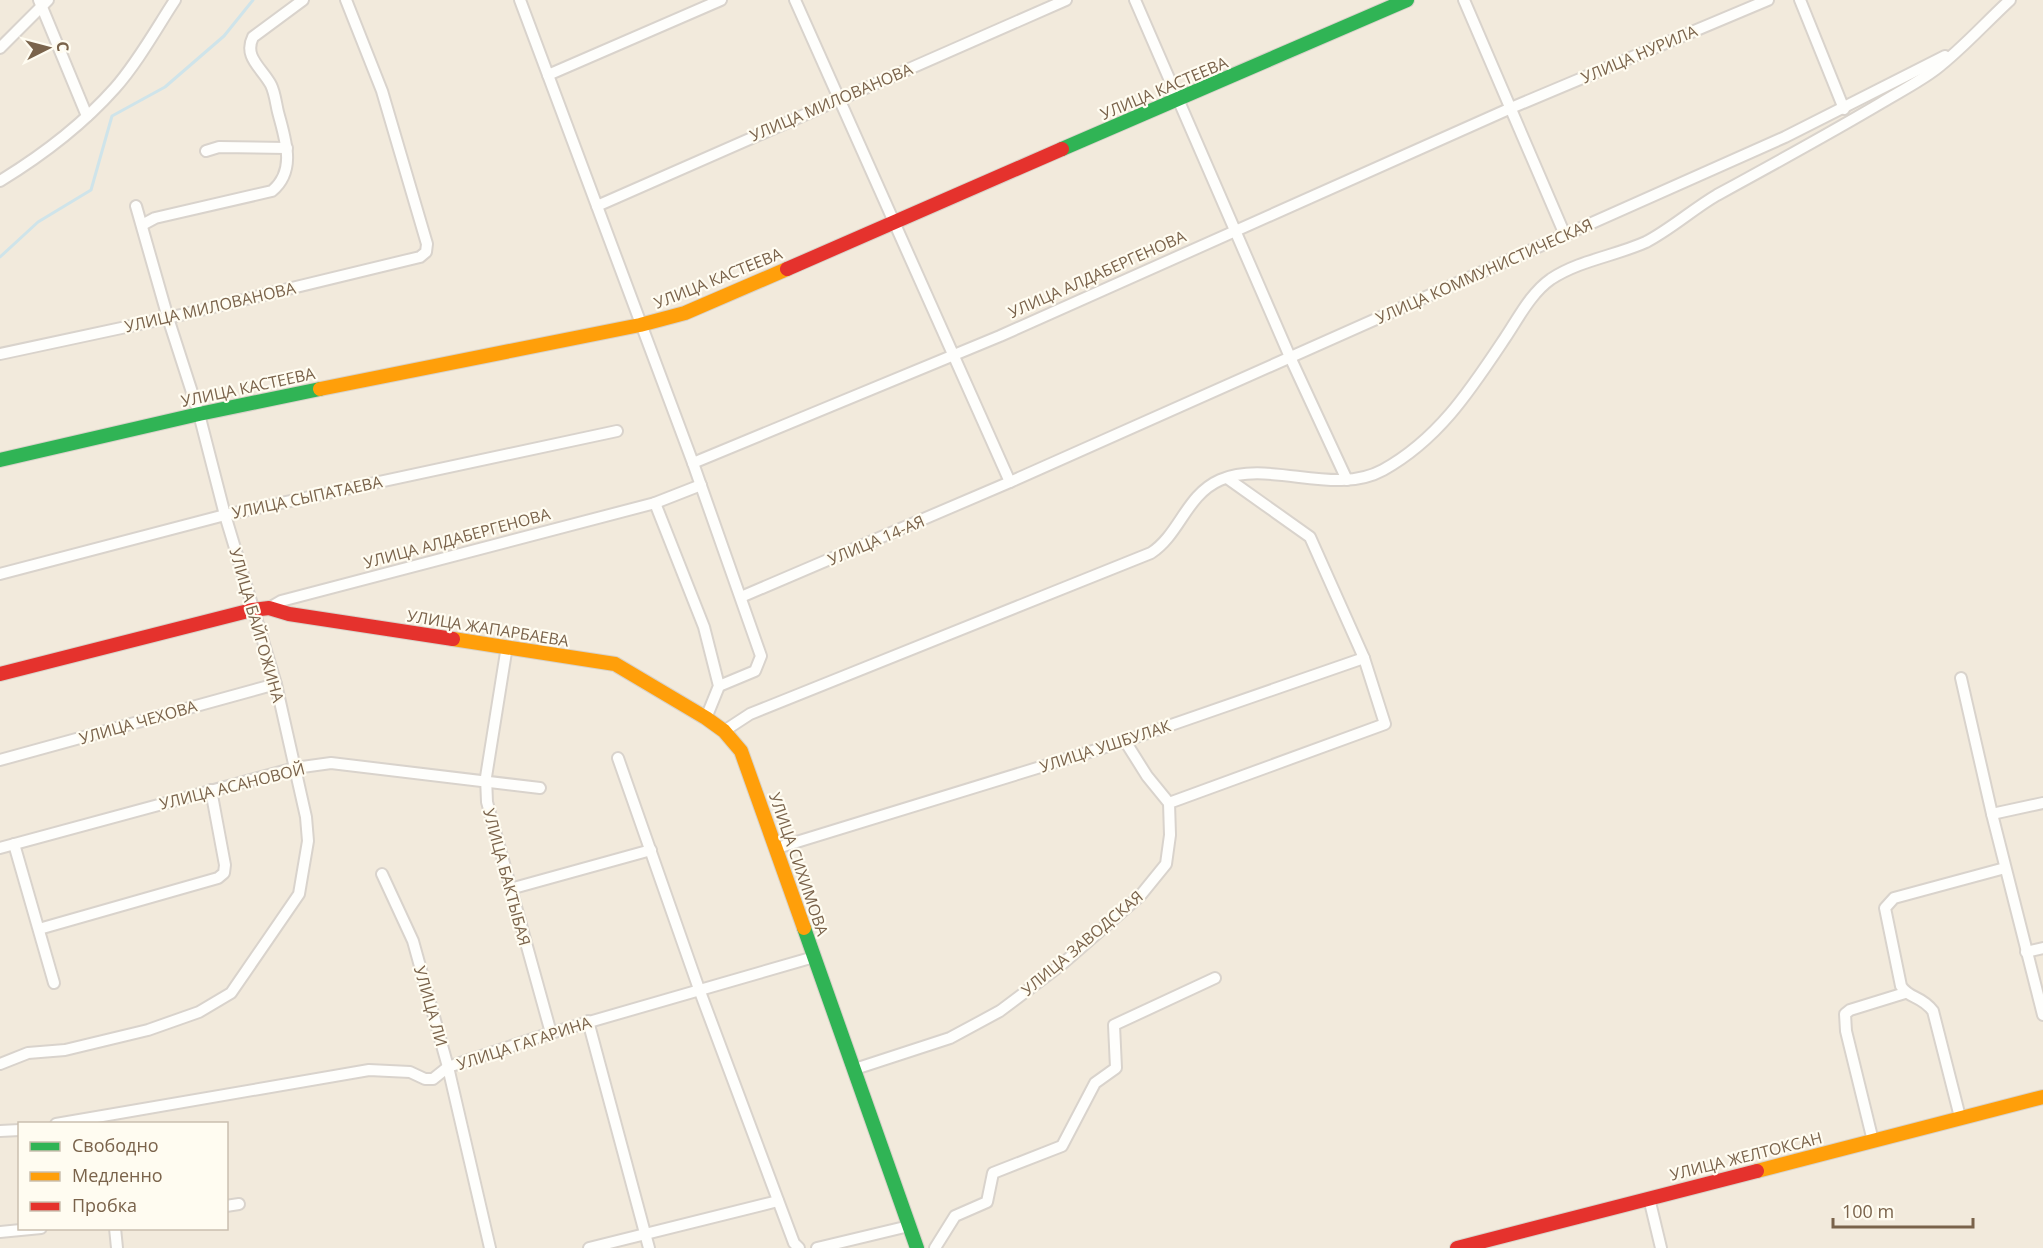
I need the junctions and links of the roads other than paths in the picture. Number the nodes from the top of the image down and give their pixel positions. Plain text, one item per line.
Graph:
1 (176, 0) edge
2 (303, 0) edge
3 (346, 0) edge
4 (520, 0) edge
5 (721, 0) edge
6 (795, 0) edge
7 (1066, 0) edge
8 (1135, 0) edge
9 (1407, 0) edge
10 (1464, 0) edge
11 (1768, 0) edge
12 (1800, 0) edge
13 (2010, 0) edge
14 (43, 3) edge
15 (0, 48) edge
16 (1954, 51) junction
17 (548, 75) junction
18 (839, 99) junction
19 (1180, 100) junction
20 (1511, 108) junction
21 (1844, 109) junction
22 (87, 116) junction
23 (287, 148) junction
24 (206, 151) dead end
25 (0, 181) edge
26 (136, 206) dead end
27 (597, 206) junction
28 (895, 223) junction
29 (141, 225) junction
30 (1236, 230) junction
31 (1565, 235) junction
32 (168, 318) junction
33 (640, 326) junction
34 (0, 354) edge
35 (954, 355) junction
36 (1290, 357) junction
37 (199, 414) junction
38 (617, 431) dead end
39 (0, 460) edge
40 (693, 463) junction
41 (1227, 478) junction
42 (1347, 480) junction
43 (1010, 482) junction
44 (701, 484) junction
45 (655, 503) junction
46 (225, 515) junction
47 (0, 574) edge
48 (741, 597) junction
49 (269, 608) junction
50 (252, 610) junction
51 (507, 646) junction
52 (1364, 658) junction
53 (0, 674) edge
54 (1961, 678) dead end
55 (276, 684) junction
56 (719, 686) junction
57 (706, 718) junction
58 (724, 731) junction
59 (1125, 741) junction
60 (618, 758) dead end
61 (0, 760) edge
62 (295, 768) junction
63 (486, 780) junction
64 (540, 788) dead end
65 (211, 790) junction
66 (1169, 803) junction
67 (2043, 803) edge
68 (1992, 814) junction
69 (14, 844) junction
70 (0, 848) edge
71 (777, 848) junction
72 (651, 850) junction
73 (2005, 868) junction
74 (381, 874) dead end
75 (510, 889) junction
76 (39, 929) junction
77 (2043, 948) edge
78 (2026, 952) junction
79 (814, 957) junction
80 (1215, 978) dead end
81 (54, 983) dead end
82 (699, 989) junction
83 (1905, 993) junction
84 (2043, 1015) edge
85 (588, 1022) junction
86 (551, 1033) junction
87 (0, 1064) edge
88 (448, 1067) junction
89 (855, 1069) junction
90 (2043, 1096) edge
91 (1960, 1117) junction
92 (68, 1122) edge
93 (18, 1130) edge
94 (0, 1131) edge
95 (1873, 1141) junction
96 (1649, 1198) junction
97 (778, 1201) junction
98 (238, 1204) dead end
99 (228, 1206) edge
100 (909, 1226) junction
101 (20, 1230) edge
102 (115, 1230) edge
103 (0, 1232) edge
104 (646, 1234) junction
105 (117, 1248) edge
106 (490, 1248) edge
107 (588, 1248) edge
108 (649, 1248) edge
109 (799, 1248) edge
110 (817, 1248) edge
111 (917, 1248) edge
112 (936, 1248) edge
113 (1457, 1248) edge
114 (1660, 1248) edge

1 - 22 street
2 - 23 street
3 - 32 street, УЛИЦА МИЛОВАНОВА
4 - 17 street
5 - 17 street
6 - 18 street
7 - 18 street, УЛИЦА МИЛОВАНОВА
8 - 19 street
9 - 19 street, УЛИЦА КАСТЕЕВА
10 - 20 street
11 - 20 street, УЛИЦА НУРИЛА
12 - 21 street
13 - 16 street
14 - 15 street
14 - 22 street
16 - 21 street, УЛИЦА КОММУНИСТИЧЕСКАЯ
16 - 42 street
17 - 27 street
18 - 27 street, УЛИЦА МИЛОВАНОВА
18 - 28 street
19 - 28 street, УЛИЦА КАСТЕЕВА
19 - 30 street
20 - 30 street, УЛИЦА АЛДАБЕРГЕНОВА
20 - 31 street
21 - 31 street, УЛИЦА КОММУНИСТИЧЕСКАЯ
22 - 25 street
23 - 24 street
23 - 29 street
26 - 29 street, УЛИЦА БАЙГОЖИНА
27 - 33 street
28 - 33 street, УЛИЦА КАСТЕЕВА
28 - 35 street
29 - 32 street, УЛИЦА БАЙГОЖИНА
30 - 35 street, УЛИЦА АЛДАБЕРГЕНОВА
30 - 36 street
31 - 36 street, УЛИЦА КОММУНИСТИЧЕСКАЯ
32 - 34 street, УЛИЦА МИЛОВАНОВА
32 - 37 street, УЛИЦА БАЙГОЖИНА
33 - 37 street, УЛИЦА КАСТЕЕВА
33 - 40 street
35 - 40 street, УЛИЦА АЛДАБЕРГЕНОВА
35 - 43 street
36 - 42 street
36 - 43 street, УЛИЦА КОММУНИСТИЧЕСКАЯ
37 - 39 street, УЛИЦА КАСТЕЕВА
37 - 46 street, УЛИЦА БАЙГОЖИНА
38 - 46 street, УЛИЦА СЫПАТАЕВА
40 - 44 street
41 - 42 street
41 - 52 street
41 - 58 street
43 - 48 street, УЛИЦА 14-АЯ
44 - 45 street, УЛИЦА АЛДАБЕРГЕНОВА
44 - 48 street
45 - 49 street, УЛИЦА АЛДАБЕРГЕНОВА
45 - 56 street
46 - 47 street, УЛИЦА СЫПАТАЕВА
46 - 50 street, УЛИЦА БАЙГОЖИНА
48 - 56 street
49 - 50 street, УЛИЦА ЖАПАРБАЕВА
49 - 51 street, УЛИЦА ЖАПАРБАЕВА
50 - 53 street
50 - 55 street, УЛИЦА БАЙГОЖИНА
51 - 57 street, УЛИЦА ЖАПАРБАЕВА
51 - 63 street, УЛИЦА БАКТЫБАЯ
52 - 59 street, УЛИЦА УШБУЛАК
52 - 66 street
54 - 68 street
55 - 61 street, УЛИЦА ЧЕХОВА
55 - 62 street, УЛИЦА БАЙГОЖИНА
56 - 57 street
57 - 58 street, УЛИЦА СИХИМОВА
58 - 71 street, УЛИЦА СИХИМОВА
59 - 66 street
59 - 71 street, УЛИЦА УШБУЛАК
60 - 72 street
62 - 63 street, УЛИЦА АСАНОВОЙ
62 - 65 street, УЛИЦА АСАНОВОЙ
62 - 87 street, УЛИЦА БАЙГОЖИНА
63 - 64 street, УЛИЦА АСАНОВОЙ
63 - 75 street, УЛИЦА БАКТЫБАЯ
65 - 69 street, УЛИЦА АСАНОВОЙ
65 - 76 street
66 - 89 street, УЛИЦА ЗАВОДСКАЯ
67 - 68 street
68 - 73 street
69 - 70 street, УЛИЦА АСАНОВОЙ
69 - 76 street
71 - 79 street, УЛИЦА СИХИМОВА
72 - 75 street
72 - 82 street
73 - 78 street
73 - 83 street
74 - 88 street, УЛИЦА ЛИ
75 - 86 street, УЛИЦА БАКТЫБАЯ
76 - 81 street
77 - 78 street
78 - 84 street
79 - 82 street, УЛИЦА ГАГАРИНА
79 - 89 street, УЛИЦА СИХИМОВА
80 - 112 street
82 - 85 street, УЛИЦА ГАГАРИНА
82 - 97 street
83 - 91 street
83 - 95 street
85 - 86 street, УЛИЦА ГАГАРИНА
85 - 104 street
86 - 88 street, УЛИЦА ГАГАРИНА
88 - 92 street, УЛИЦА ГАГАРИНА
88 - 106 street, УЛИЦА ЛИ
89 - 100 street, УЛИЦА СИХИМОВА
90 - 91 street, УЛИЦА ЖЕЛТОКСАН
91 - 95 street, УЛИЦА ЖЕЛТОКСАН
93 - 94 street
95 - 96 street, УЛИЦА ЖЕЛТОКСАН
96 - 113 street, УЛИЦА ЖЕЛТОКСАН
96 - 114 street
97 - 104 street
97 - 109 street
98 - 99 street
100 - 110 street
100 - 111 street, УЛИЦА СИХИМОВА
101 - 103 street
102 - 105 street
104 - 107 street
104 - 108 street

